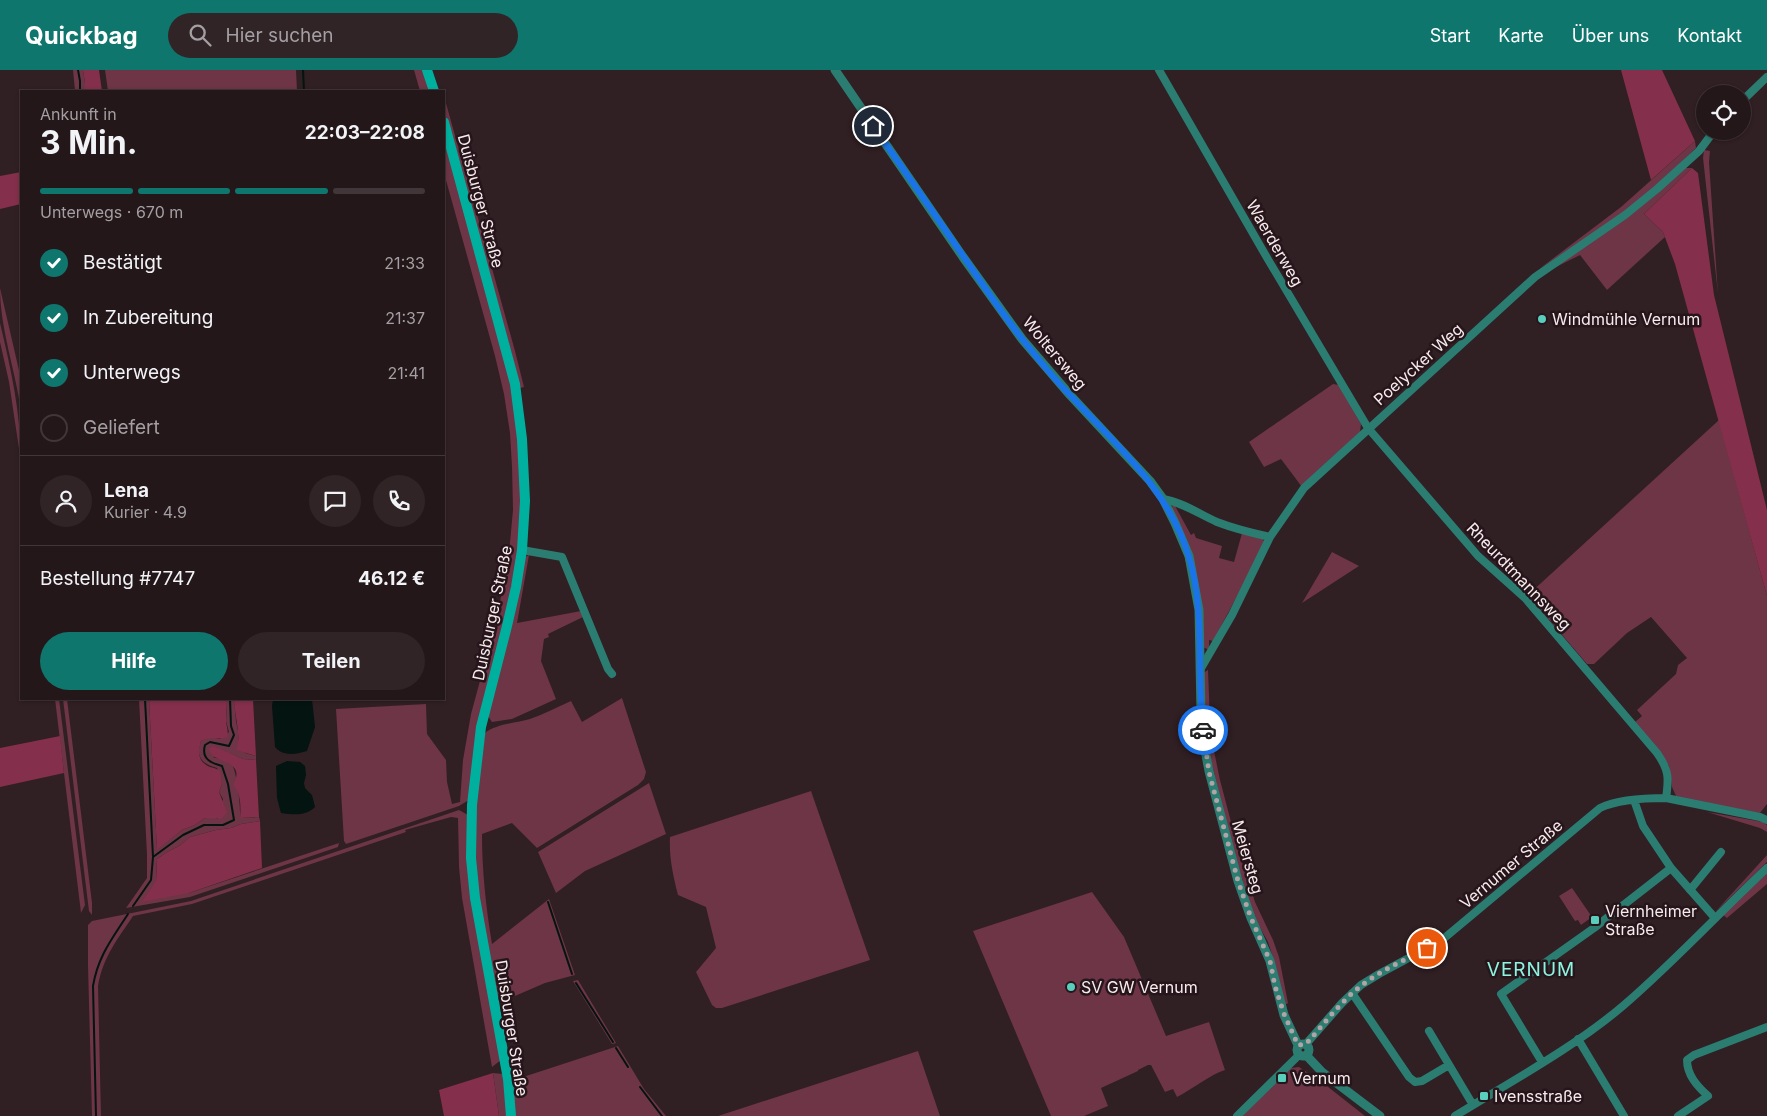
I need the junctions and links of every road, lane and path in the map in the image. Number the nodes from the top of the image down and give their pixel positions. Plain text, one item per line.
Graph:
1 (427, 70) edge
2 (835, 70) edge
3 (1159, 70) edge
4 (1767, 77) edge
5 (434, 90) edge
6 (1751, 92) edge
7 (445, 126) edge
8 (1707, 140) edge
9 (1368, 428) junction
10 (1163, 499) junction
11 (1270, 537) junction
12 (522, 550) junction
13 (1200, 670) junction
14 (612, 674) dead end
15 (1666, 798) junction
16 (1634, 800) junction
17 (1767, 820) edge
18 (1721, 852) dead end
19 (1671, 868) junction
20 (1767, 868) edge
21 (1690, 890) junction
22 (1715, 918) junction
23 (1352, 993) junction
24 (1767, 1027) edge
25 (1429, 1031) dead end
26 (1578, 1039) junction
27 (1302, 1045) junction
28 (1303, 1055) junction
29 (1542, 1062) junction
30 (1449, 1065) junction
31 (1473, 1105) junction
32 (511, 1116) edge
33 (1237, 1116) edge
34 (1380, 1116) edge
35 (1455, 1116) edge
36 (1624, 1116) edge
37 (1678, 1116) edge

1 - 5 main road
2 - 10 street, Woltersweg
3 - 9 street, Waerderweg
4 - 6 street
7 - 12 main road, Duisburger Straße
8 - 9 street, Poelycker Weg
9 - 11 street, Poelycker Weg
9 - 15 street, Rheurdtmannsweg
10 - 11 street
10 - 13 street, Woltersweg
11 - 13 street, Poelycker Weg
12 - 14 street
12 - 32 main road, Duisburger Straße
13 - 27 street, Meiersteg
15 - 16 street, Vernumer Straße
15 - 17 street, Vernumer Straße
16 - 19 street
16 - 23 street, Vernumer Straße
18 - 21 street
19 - 21 street
19 - 29 street
20 - 22 street
21 - 22 street
22 - 26 street
23 - 27 street, Vernumer Straße
23 - 30 street
24 - 37 street
25 - 30 street
26 - 29 street
26 - 36 street
27 - 28 street, Meiersteg
28 - 33 street
28 - 34 street
29 - 31 street
30 - 31 street
31 - 35 street

